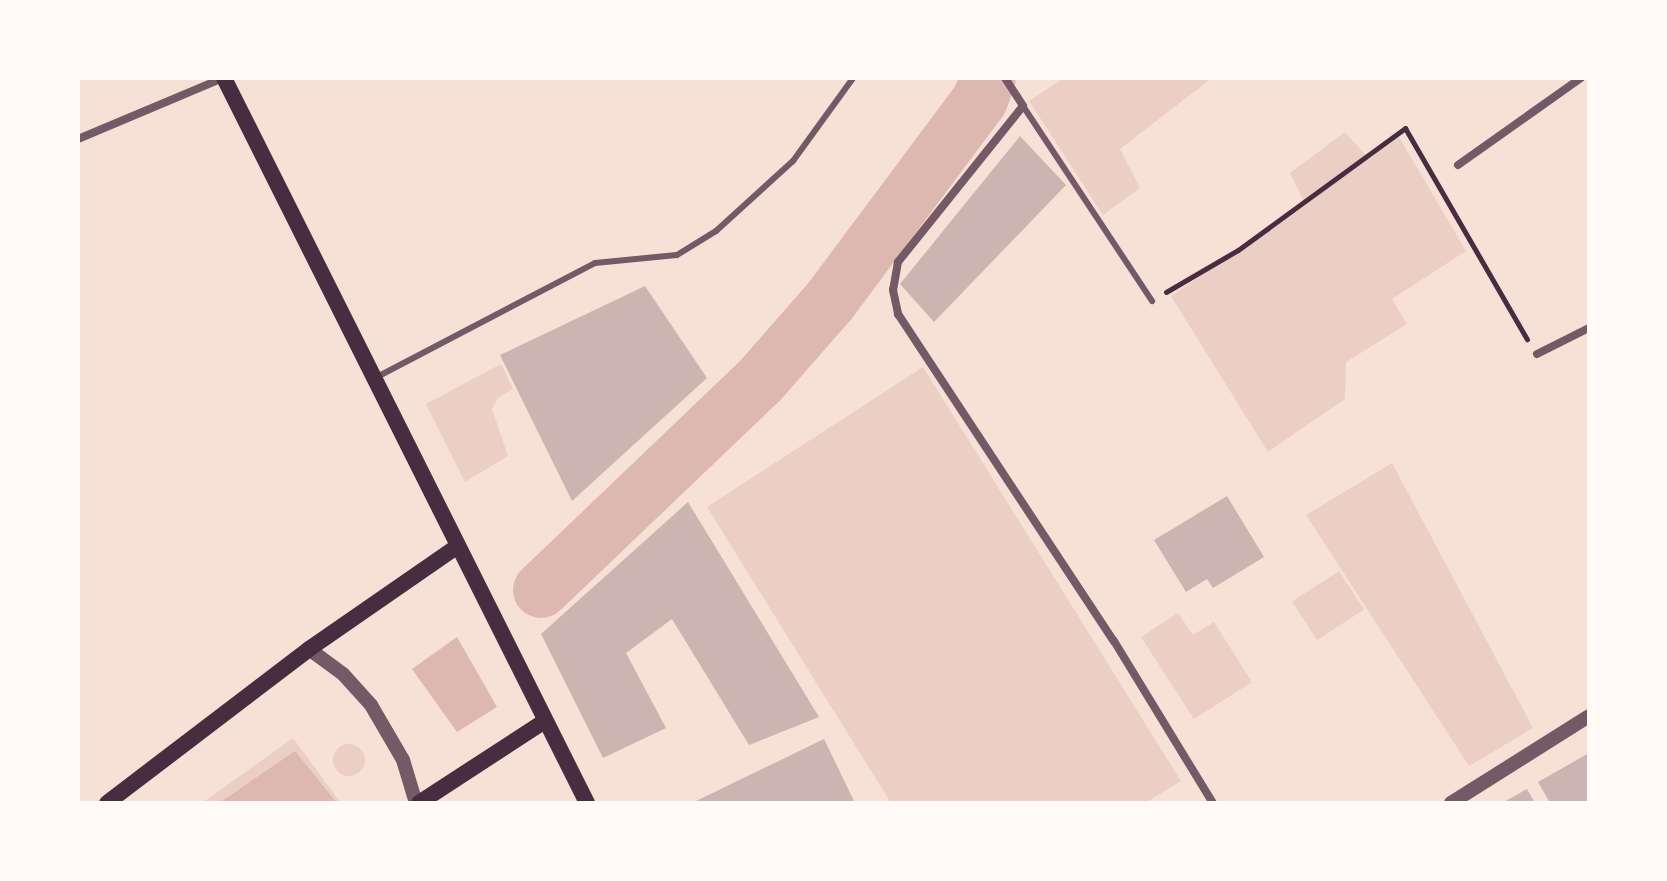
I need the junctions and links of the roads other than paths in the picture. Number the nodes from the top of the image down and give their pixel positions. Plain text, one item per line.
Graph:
1 (224, 78) edge
2 (853, 78) edge
3 (1005, 78) edge
4 (1581, 78) edge
5 (1023, 106) junction
6 (78, 139) edge
7 (1458, 165) dead end
8 (1152, 301) road end
9 (1589, 328) edge
10 (1537, 354) road end
11 (375, 378) junction
12 (458, 546) junction
13 (309, 649) junction
14 (1589, 716) edge
15 (545, 721) junction
16 (107, 803) edge
17 (417, 803) edge
18 (587, 803) edge
19 (1213, 803) edge
20 (1451, 803) edge

1 - 6 street
1 - 11 main road
2 - 11 lane
3 - 5 street
4 - 7 street
5 - 8 lane
5 - 19 street
9 - 10 street
11 - 12 main road
12 - 13 main road
12 - 15 main road
13 - 16 main road
13 - 17 street
14 - 20 street
15 - 17 main road
15 - 18 main road

